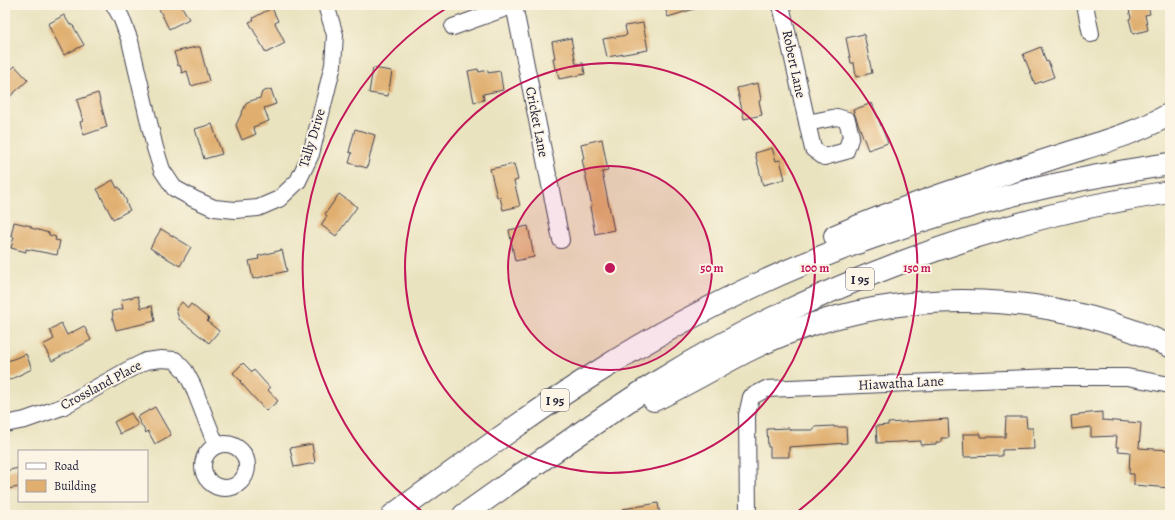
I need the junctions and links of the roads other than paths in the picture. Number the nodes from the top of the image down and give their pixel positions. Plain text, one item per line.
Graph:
1 (114, 5) edge
2 (326, 5) edge
3 (514, 5) edge
4 (781, 5) edge
5 (1086, 5) edge
6 (453, 28) dead end
7 (1091, 34) dead end
8 (1170, 114) edge
9 (807, 123) dead end
10 (1170, 164) edge
11 (1170, 192) edge
12 (561, 240) dead end
13 (726, 300) junction
14 (1170, 346) edge
15 (1170, 385) edge
16 (5, 424) edge
17 (578, 434) junction
18 (216, 445) dead end
19 (393, 515) edge
20 (464, 515) edge
21 (748, 515) edge

1 - 2 street, Tally Drive
3 - 6 street
3 - 12 street, Cricket Lane
4 - 9 street, Robert Lane
5 - 7 street
8 - 13 highway
10 - 13 highway, I 95
11 - 17 highway, I 95
13 - 19 highway, I 95
14 - 17 highway
15 - 21 street, Hiawatha Lane
16 - 18 street, Crossland Place
17 - 20 highway, I 95

